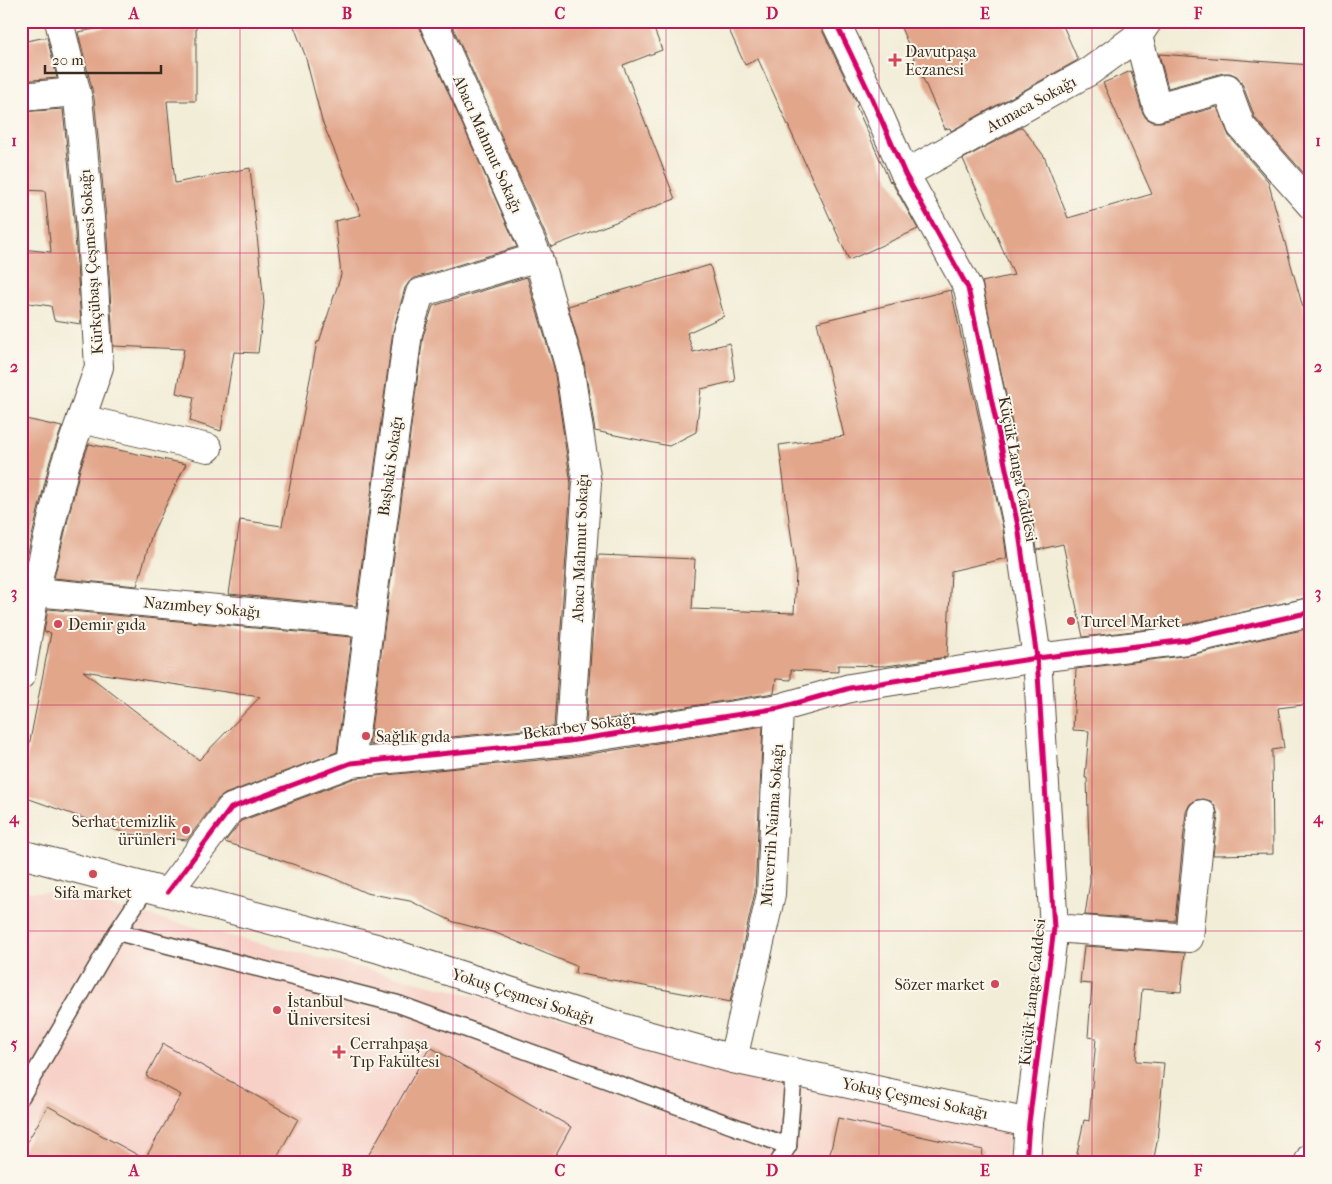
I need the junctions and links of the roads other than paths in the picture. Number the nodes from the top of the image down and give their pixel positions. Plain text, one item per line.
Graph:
1 (59, 21) edge
2 (433, 21) edge
3 (835, 21) edge
4 (1143, 28) edge
5 (76, 92) junction
6 (21, 97) edge
7 (905, 174) junction
8 (1311, 205) edge
9 (538, 257) junction
10 (81, 419) junction
11 (208, 448) dead end
12 (35, 592) junction
13 (1311, 612) edge
14 (368, 622) junction
15 (1037, 658) junction
16 (21, 675) edge
17 (779, 708) junction
18 (569, 741) junction
19 (351, 763) junction
20 (1202, 814) dead end
21 (21, 854) edge
22 (158, 890) junction
23 (1054, 928) junction
24 (117, 932) junction
25 (733, 1059) junction
26 (794, 1071) junction
27 (21, 1097) edge
28 (1029, 1123) junction
29 (788, 1146) junction
30 (1311, 1157) edge
31 (778, 1163) edge
32 (1026, 1163) edge
33 (1308, 1163) edge

1 - 5 street, Kürkçübaşı Çeşmesi Sokağı
2 - 9 street, Abacı Mahmut Sokağı
3 - 7 street, Küçük Langa Caddesi
4 - 7 street, Atmaca Sokağı
4 - 8 street
5 - 6 street
5 - 10 street, Kürkçübaşı Çeşmesi Sokağı
7 - 15 street, Küçük Langa Caddesi
9 - 14 street, Başbaki Sokağı
9 - 18 street, Abacı Mahmut Sokağı
10 - 11 street
10 - 12 street, Kürkçübaşı Çeşmesi Sokağı
12 - 14 street, Nazımbey Sokağı
12 - 16 street, Kürkçübaşı Çeşmesi Sokağı
13 - 15 street, Bekarbey Sokağı
14 - 19 street, Başbaki Sokağı
15 - 17 street, Bekarbey Sokağı
15 - 23 street, Küçük Langa Caddesi
17 - 18 street, Bekarbey Sokağı
17 - 25 street, Müverrih Naima Sokağı
18 - 19 street, Bekarbey Sokağı
19 - 22 street, Bekarbey Sokağı
20 - 23 street
21 - 22 street, Yokuş Çeşmesi Sokağı
22 - 24 lane
22 - 25 street, Yokuş Çeşmesi Sokağı
23 - 28 street, Küçük Langa Caddesi
24 - 27 lane
24 - 29 lane
25 - 26 street, Yokuş Çeşmesi Sokağı
26 - 28 street, Yokuş Çeşmesi Sokağı
26 - 29 lane
28 - 32 street, Küçük Langa Caddesi
29 - 31 lane
30 - 33 street

